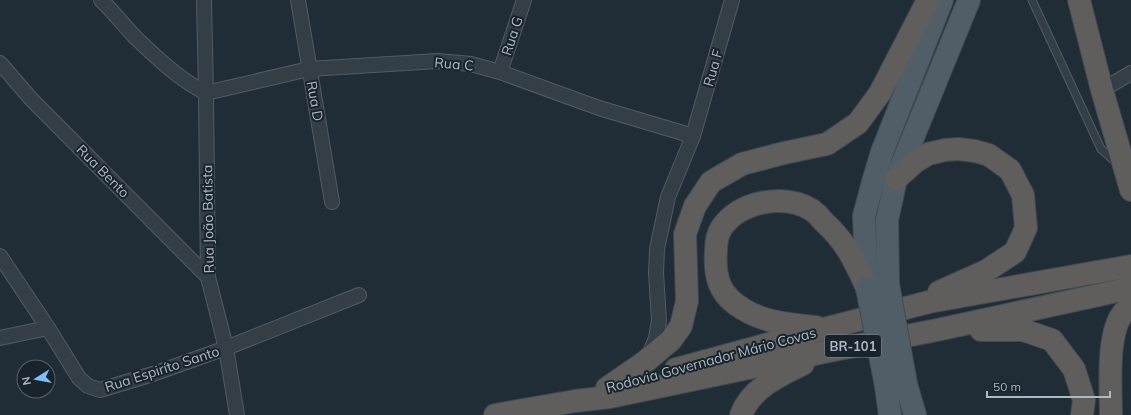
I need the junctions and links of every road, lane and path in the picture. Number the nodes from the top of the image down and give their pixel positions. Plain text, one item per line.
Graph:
1 (101, 0) edge
2 (204, 0) edge
3 (298, 0) edge
4 (524, 0) edge
5 (732, 0) edge
6 (928, 0) edge
7 (942, 0) edge
8 (969, 0) edge
9 (1032, 0) edge
10 (1079, 0) edge
11 (0, 63) edge
12 (310, 69) junction
13 (500, 72) junction
14 (1131, 73) edge
15 (1102, 90) junction
16 (206, 93) junction
17 (694, 136) junction
18 (1125, 169) junction
19 (896, 178) junction
20 (1131, 190) edge
21 (332, 202) dead end
22 (0, 256) edge
23 (1131, 266) edge
24 (208, 277) junction
25 (867, 288) junction
26 (1131, 288) edge
27 (359, 295) dead end
28 (929, 302) junction
29 (1131, 306) edge
30 (48, 328) junction
31 (827, 328) junction
32 (938, 330) junction
33 (0, 338) edge
34 (226, 348) junction
35 (829, 351) junction
36 (646, 361) junction
37 (896, 385) junction
38 (607, 388) junction
39 (575, 401) junction
40 (237, 415) edge
41 (495, 415) edge
42 (741, 415) edge
43 (890, 415) edge
44 (915, 415) edge
45 (1082, 415) edge
46 (1111, 415) edge

1 - 16 street
2 - 16 street, Rua João Batista
3 - 12 street, Rua D
4 - 13 street, Rua G
5 - 17 street, Rua F
6 - 36 highway
7 - 25 main road
8 - 19 main road
9 - 18 lane
10 - 15 highway
11 - 24 street, Rua Bento
12 - 13 street, Rua C
12 - 16 street, Rua C
12 - 21 street, Rua D
13 - 17 street, Rua C
14 - 15 street
15 - 18 highway
16 - 24 street, Rua João Batista
17 - 36 street, Rua F
18 - 20 highway
19 - 28 highway
19 - 37 main road, bridge
22 - 30 street, Rua Espiríto Santo
23 - 28 highway, Rodovia Governador Mário Covas / BR-101
24 - 34 street, Rua João Batista
25 - 31 highway
25 - 37 main road, bridge
26 - 32 highway, Rodovia Governador Mário Covas / BR-101
27 - 34 street, Rua Espiríto Santo
28 - 31 highway, Rodovia Governador Mário Covas / BR-101
29 - 46 highway
30 - 33 street
30 - 34 street, Rua Espiríto Santo
31 - 38 highway, Rodovia Governador Mário Covas / BR-101
32 - 35 highway, Rodovia Governador Mário Covas / BR-101
32 - 45 highway
34 - 40 street, Rua João Batista
35 - 39 highway, Rodovia Governador Mário Covas / BR-101
35 - 42 highway
36 - 38 highway
37 - 43 main road
37 - 44 main road
38 - 39 highway, Rodovia Governador Mário Covas / BR-101
39 - 41 highway, Rodovia Governador Mário Covas / BR-101

